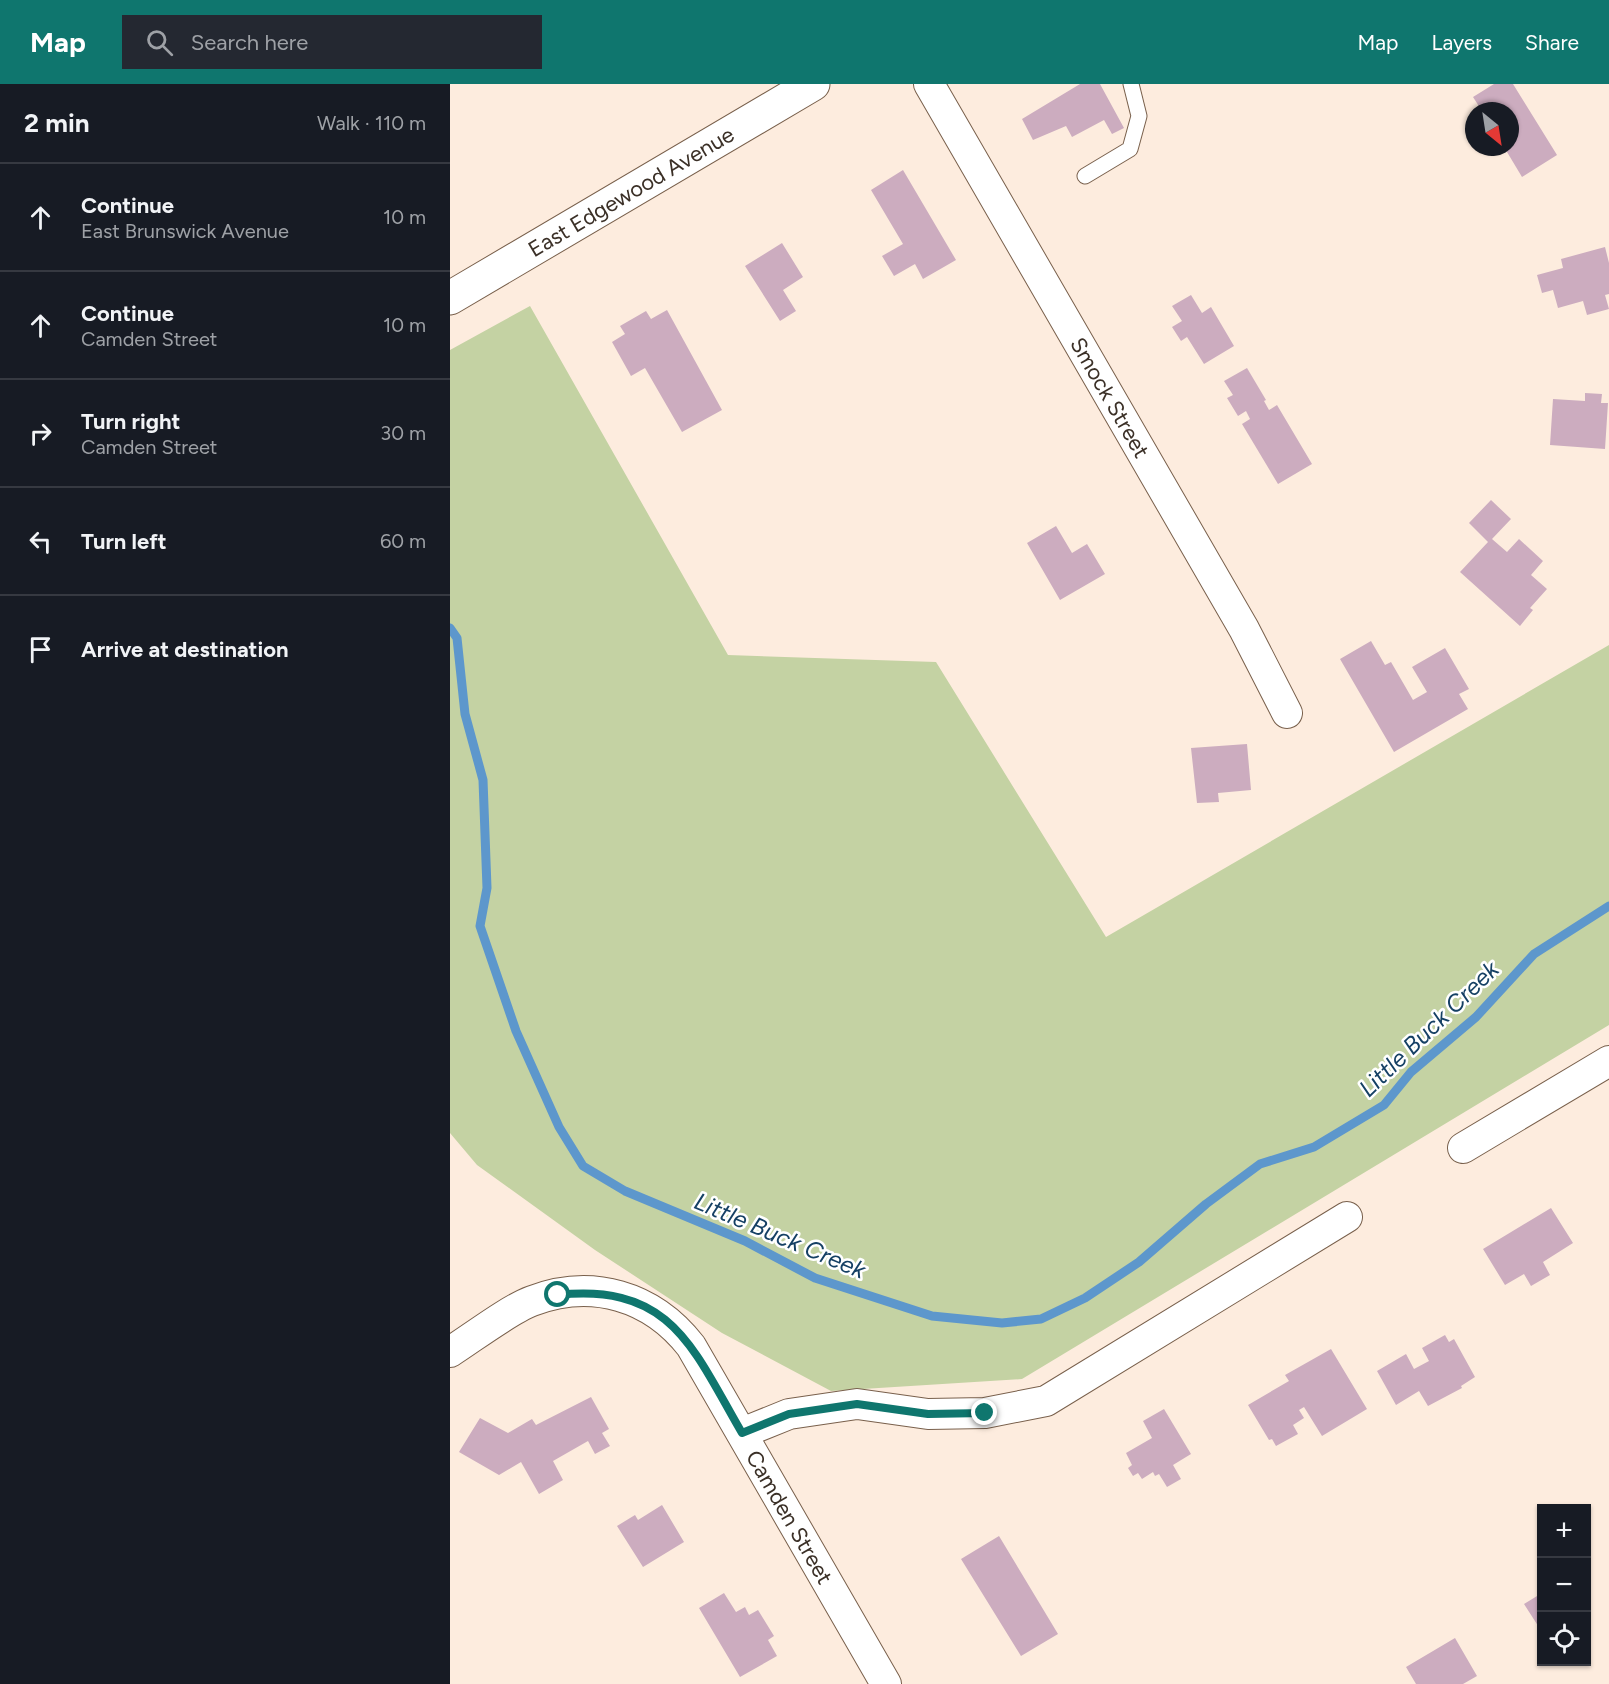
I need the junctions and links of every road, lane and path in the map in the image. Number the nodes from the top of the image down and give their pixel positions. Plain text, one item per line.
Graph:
1 (813, 84) edge
2 (928, 84) edge
3 (1131, 84) edge
4 (1085, 176) dead end
5 (450, 298) edge
6 (1287, 712) dead end
7 (1609, 1061) edge
8 (1463, 1148) dead end
9 (1347, 1217) dead end
10 (450, 1352) edge
11 (742, 1433) junction
12 (886, 1684) edge

1 - 5 main road, East Edgewood Avenue
2 - 6 street, Smock Street
3 - 4 lane
7 - 8 street
9 - 11 street
10 - 11 street, Camden Street
11 - 12 street, Camden Street

